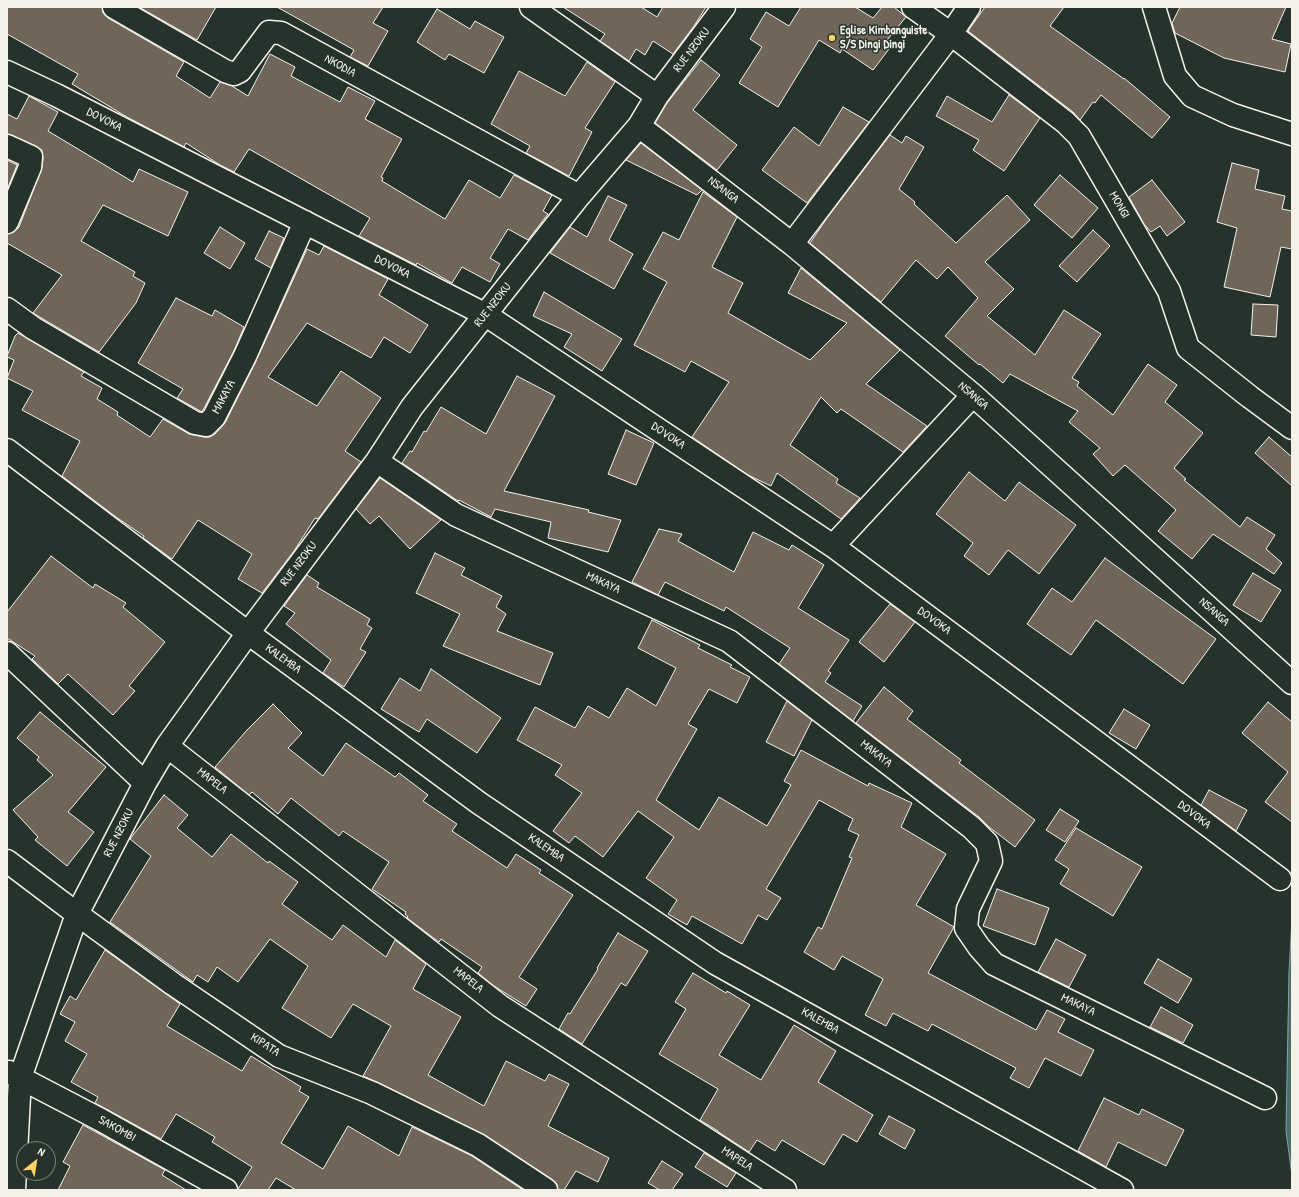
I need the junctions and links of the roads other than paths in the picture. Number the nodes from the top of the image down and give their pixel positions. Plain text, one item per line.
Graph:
1 (114, 7) edge
2 (531, 7) edge
3 (724, 7) edge
4 (913, 7) edge
5 (969, 7) edge
6 (1154, 7) edge
7 (951, 34) junction
8 (7, 72) edge
9 (657, 96) junction
10 (639, 126) junction
11 (1292, 134) edge
12 (7, 146) edge
13 (578, 196) junction
14 (7, 222) edge
15 (305, 222) junction
16 (792, 244) junction
17 (7, 309) edge
18 (486, 314) junction
19 (973, 395) junction
20 (1292, 428) edge
21 (7, 450) edge
22 (377, 461) junction
23 (833, 546) junction
24 (248, 633) junction
25 (7, 653) edge
26 (1292, 683) edge
27 (168, 746) junction
28 (145, 783) junction
29 (7, 861) edge
30 (1280, 879) dead end
31 (77, 914) junction
32 (14, 1074) edge
33 (1265, 1098) dead end
34 (14, 1190) edge
35 (226, 1190) edge
36 (546, 1190) edge
37 (785, 1190) edge
38 (1122, 1190) edge

1 - 13 street, NKODIA
2 - 9 street
3 - 9 street, RUE NZOKU
4 - 7 street, MONGI
5 - 7 street
6 - 11 street
7 - 16 street
7 - 20 street, MONGI
8 - 15 street, DOVOKA
9 - 10 street, RUE NZOKU
10 - 13 street, RUE NZOKU
10 - 16 street, NSANGA
12 - 14 street
13 - 18 street, RUE NZOKU
15 - 17 street, MAKAYA
15 - 18 street, DOVOKA
16 - 19 street, NSANGA
18 - 22 street, RUE NZOKU
18 - 23 street, DOVOKA
19 - 23 street
19 - 26 street, NSANGA
21 - 24 street, KALEMBA
22 - 24 street, RUE NZOKU
22 - 33 street, MAKAYA
23 - 30 street, DOVOKA
24 - 27 street, RUE NZOKU
24 - 38 street, KALEMBA
25 - 28 street
27 - 28 street, RUE NZOKU
27 - 37 street, MAPELA
28 - 31 street, RUE NZOKU
29 - 31 street, KIPATA
31 - 32 street, RUE NZOKU
31 - 36 street, KIPATA
32 - 34 street, RUE NZOKU
32 - 35 street, SAKOMBI

